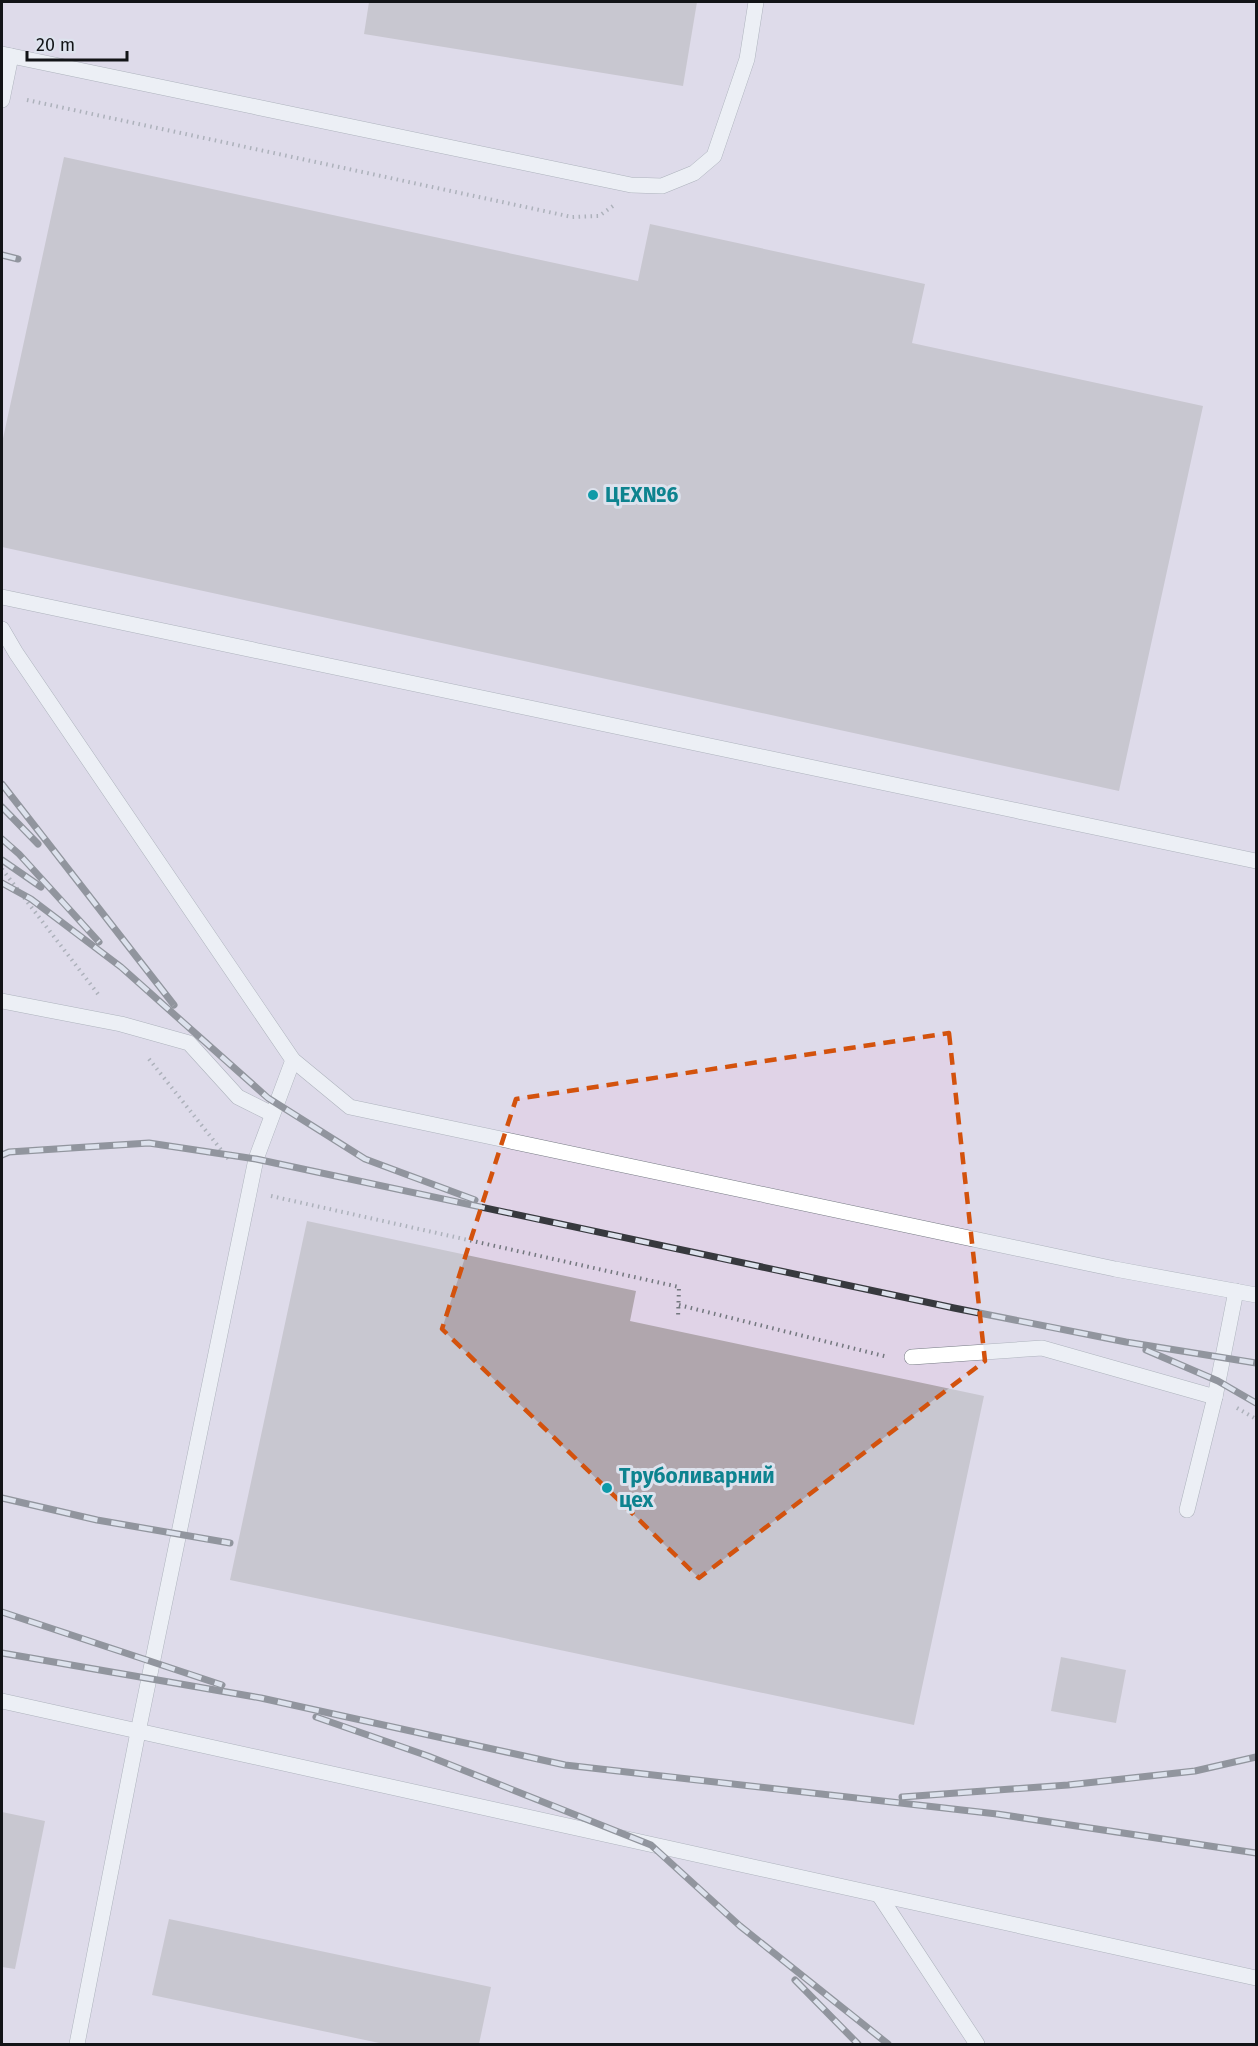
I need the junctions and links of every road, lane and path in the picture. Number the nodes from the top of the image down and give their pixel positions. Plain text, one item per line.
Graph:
1 (756, 2) edge
2 (6, 55) edge
3 (2, 98) edge
4 (631, 185) junction
5 (2, 597) edge
6 (2, 628) edge
7 (1257, 861) edge
8 (2, 869) edge
9 (2, 1000) edge
10 (121, 1024) junction
11 (293, 1060) junction
12 (272, 1114) junction
13 (250, 1191) junction
14 (1236, 1291) junction
15 (1257, 1295) edge
16 (679, 1305) junction
17 (678, 1318) dead end
18 (912, 1357) joint
19 (1215, 1397) junction
20 (1187, 1510) dead end
21 (2, 1701) edge
22 (138, 1732) junction
23 (879, 1895) junction
24 (1257, 1978) edge
25 (77, 2044) edge
26 (977, 2044) edge

1 - 4 lane
2 - 3 lane
2 - 4 lane
3 - 4 path
5 - 7 lane
6 - 11 lane
8 - 10 path
9 - 10 lane
10 - 12 lane
10 - 13 path
11 - 12 lane
11 - 14 lane
12 - 13 lane
13 - 16 path
13 - 22 lane
14 - 15 lane
14 - 19 lane
16 - 17 path
16 - 18 path
18 - 19 lane
19 - 20 lane
21 - 22 lane
22 - 23 lane
22 - 25 lane
23 - 24 lane
23 - 26 lane

